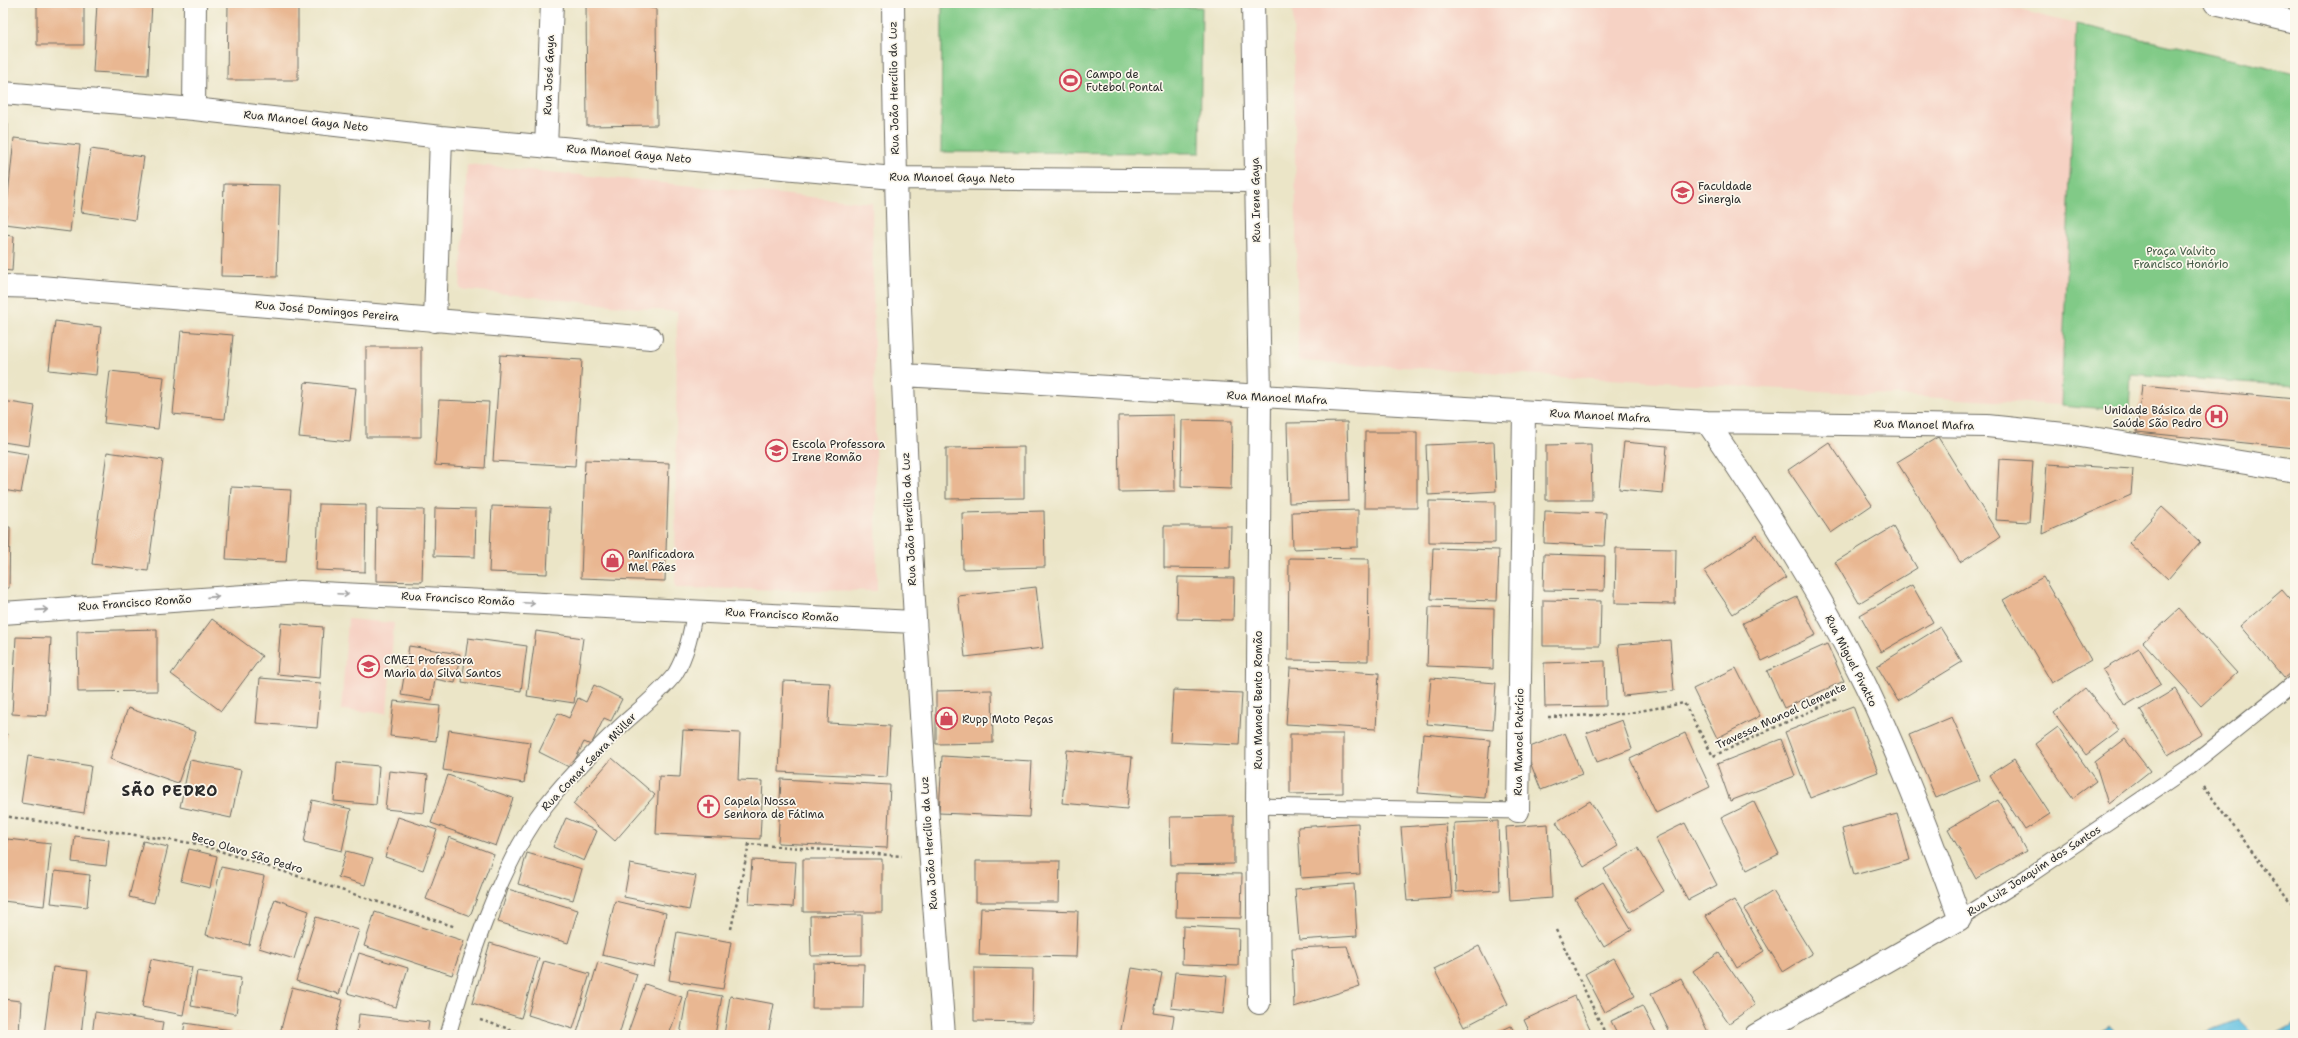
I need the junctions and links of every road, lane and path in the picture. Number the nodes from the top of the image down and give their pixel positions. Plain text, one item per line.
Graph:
1 (196, 3) edge
2 (552, 3) edge
3 (893, 3) edge
4 (1253, 3) edge
5 (2215, 3) edge
6 (2295, 22) edge
7 (3, 93) edge
8 (194, 109) junction
9 (441, 137) junction
10 (546, 147) junction
11 (894, 178) junction
12 (1256, 181) junction
13 (3, 286) edge
14 (435, 321) junction
15 (651, 338) dead end
16 (903, 375) junction
17 (1260, 397) junction
18 (1524, 412) junction
19 (1706, 422) junction
20 (2295, 471) edge
21 (695, 610) junction
22 (3, 613) edge
23 (914, 622) junction
24 (2295, 682) edge
25 (1866, 686) junction
26 (1520, 718) junction
27 (2189, 767) junction
28 (1257, 806) junction
29 (1518, 812) joint
30 (3, 816) edge
31 (930, 858) junction
32 (2295, 908) edge
33 (1960, 919) junction
34 (731, 929) dead end
35 (1556, 930) dead end
36 (480, 934) junction
37 (1259, 1003) dead end
38 (455, 1012) junction
39 (448, 1035) edge
40 (529, 1035) edge
41 (944, 1035) edge
42 (1606, 1035) edge
43 (1756, 1035) edge

1 - 8 street
2 - 10 street, Rua José Gaya
3 - 11 street, Rua João Hercílio da Luz
4 - 12 street, Rua Irene Gaya
5 - 6 street
7 - 8 street, Rua Manoel Gaya Neto
8 - 9 street, Rua Manoel Gaya Neto
9 - 10 street, Rua Manoel Gaya Neto
9 - 14 street
10 - 11 street, Rua Manoel Gaya Neto
11 - 12 street, Rua Manoel Gaya Neto
11 - 16 street, Rua João Hercílio da Luz
12 - 17 street, Rua Irene Gaya
13 - 14 street, Rua José Domingos Pereira
14 - 15 street, Rua José Domingos Pereira
16 - 17 street, Rua Manoel Mafra
16 - 23 street, Rua João Hercílio da Luz
17 - 18 street, Rua Manoel Mafra
17 - 28 street, Rua Manoel Bento Romão
18 - 19 street, Rua Manoel Mafra
18 - 26 street, Rua Manoel Patrício
19 - 20 street, Rua Manoel Mafra
19 - 25 street, Rua Miguel Pivatto
22 -> 21 street, Rua Francisco Romão
21 - 23 street, Rua Francisco Romão
21 - 36 lane, Rua Comar Seara Müller
23 - 31 street, Rua João Hercílio da Luz
24 - 27 lane, Rua Luiz Joaquim dos Santos
25 - 26 path, Travessa Manoel Clemente
25 - 33 street, Rua Miguel Pivatto
26 - 29 street, Rua Manoel Patrício
27 - 32 path
27 - 33 lane, Rua Luiz Joaquim dos Santos
28 - 29 lane, Rua Manoel Patrício
28 - 37 street, Rua Manoel Bento Romão
30 - 36 path, Beco Olavo São Pedro
31 - 34 path
31 - 41 street, Rua João Hercílio da Luz
33 - 43 street, Rua Luiz Joaquim dos Santos
35 - 42 path
36 - 38 lane, Rua Comar Seara Müller
38 - 39 lane, Rua Comar Seara Müller
38 - 40 path

